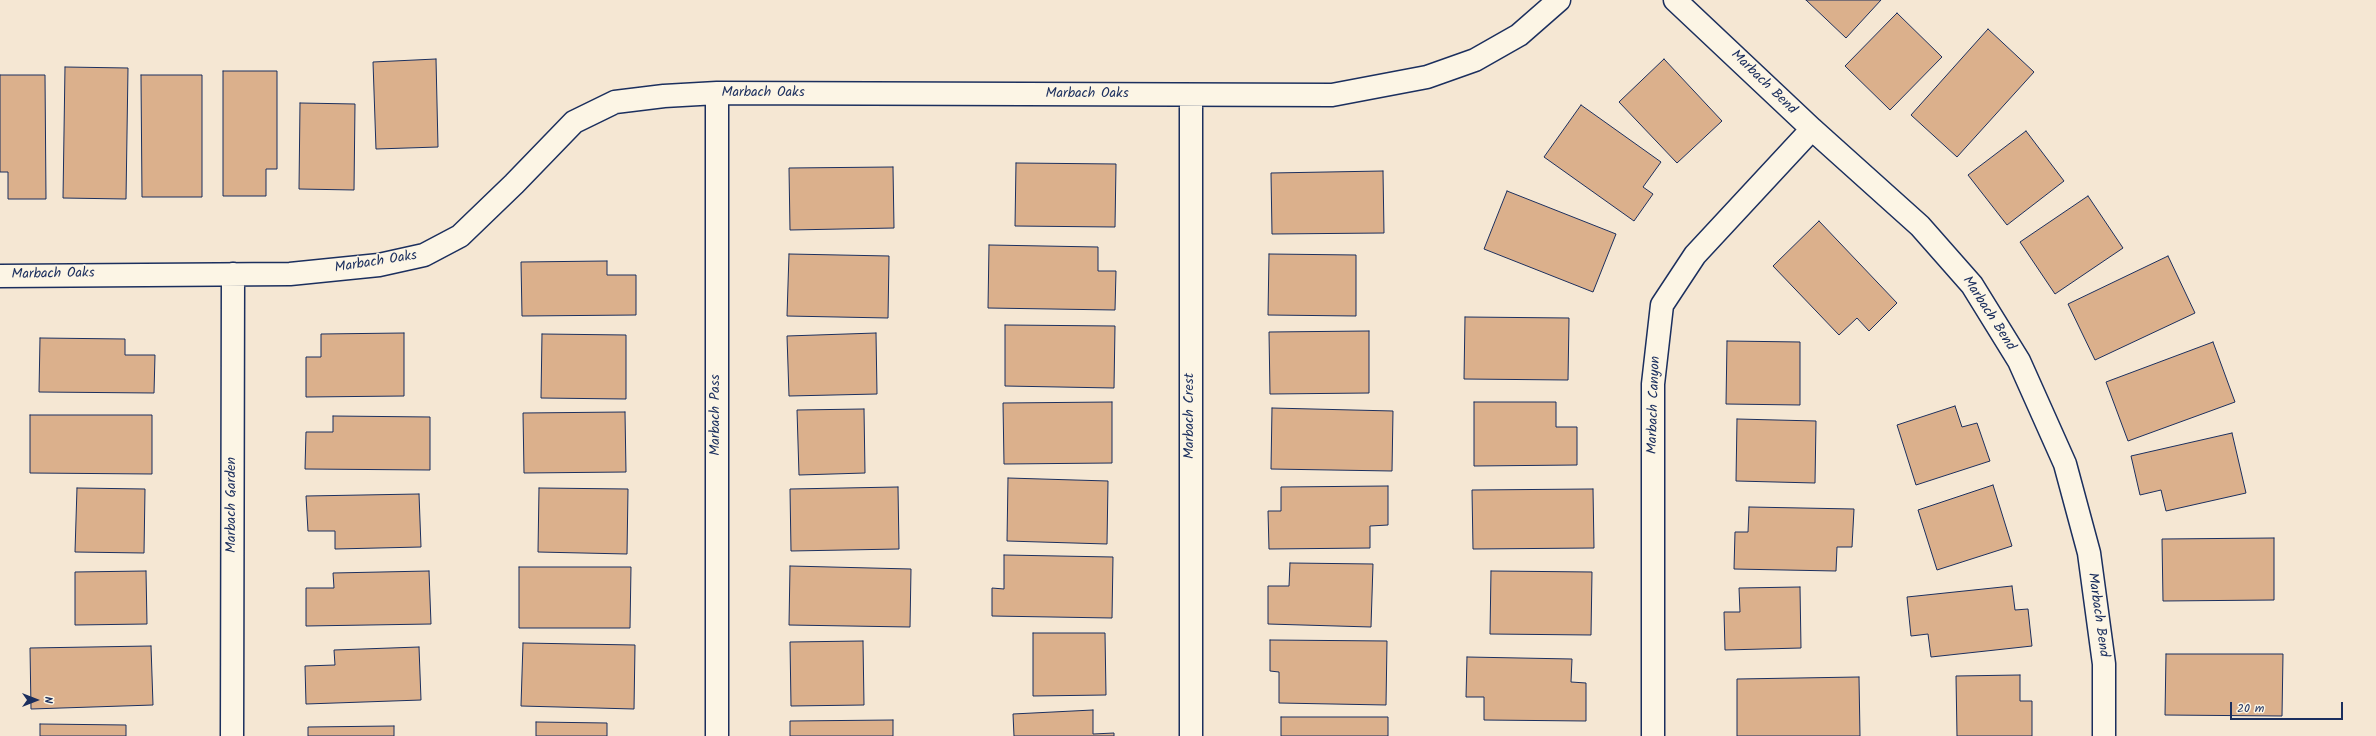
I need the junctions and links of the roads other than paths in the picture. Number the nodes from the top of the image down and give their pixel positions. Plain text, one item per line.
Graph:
1 (1559, 0) edge
2 (1675, 0) edge
3 (717, 93) junction
4 (1192, 96) junction
5 (1812, 130) junction
6 (233, 274) junction
7 (0, 276) edge
8 (232, 736) edge
9 (716, 736) edge
10 (1191, 736) edge
11 (1653, 736) edge
12 (2104, 736) edge

1 - 4 street, Marbach Oaks
2 - 5 street, Marbach Bend
3 - 4 street, Marbach Oaks
3 - 6 street, Marbach Oaks
3 - 9 street, Marbach Pass
4 - 10 street, Marbach Crest
5 - 11 street, Marbach Canyon
5 - 12 street, Marbach Bend
6 - 7 street, Marbach Oaks
6 - 8 street, Marbach Garden

